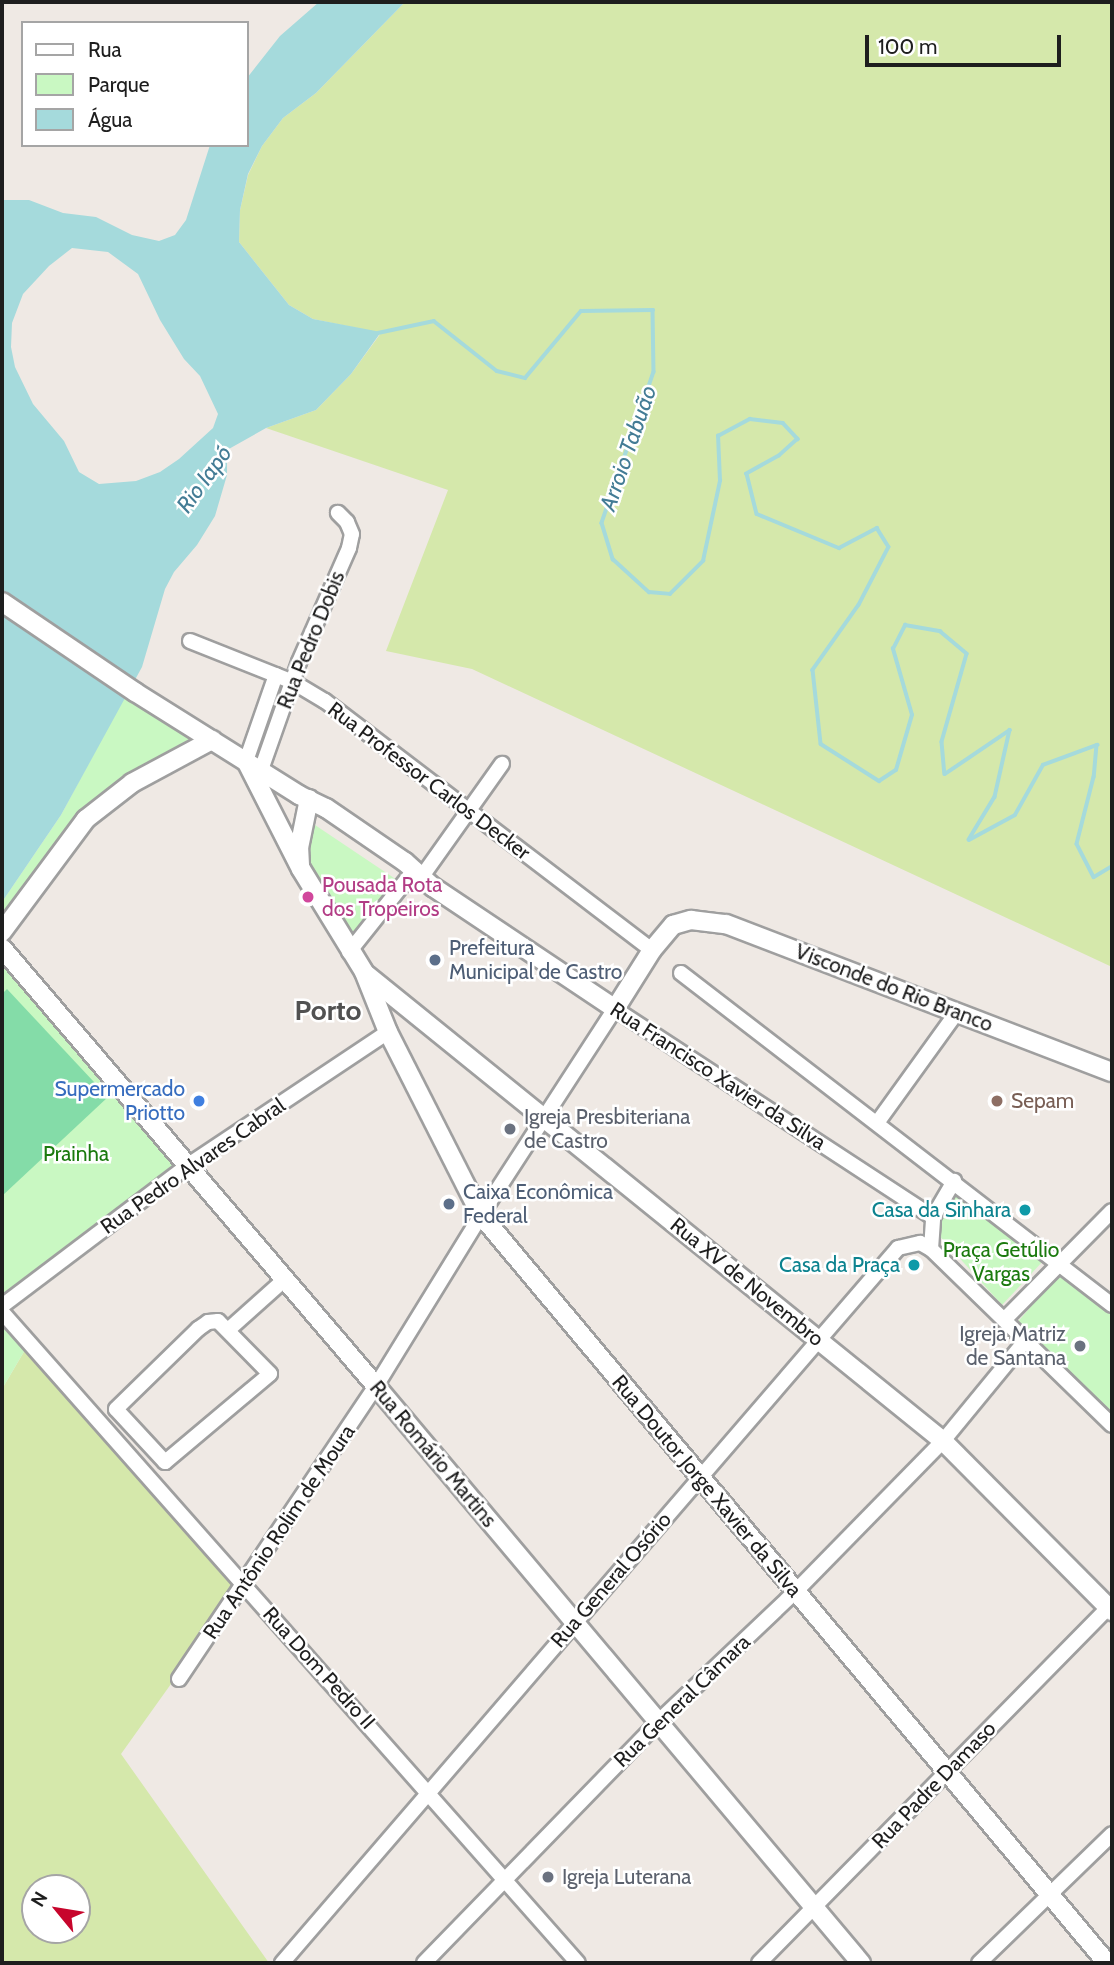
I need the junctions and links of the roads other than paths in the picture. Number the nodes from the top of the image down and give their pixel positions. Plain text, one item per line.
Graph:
1 (338, 513) dead end
2 (2, 602) edge
3 (190, 641) dead end
4 (276, 675) junction
5 (293, 682) junction
6 (212, 740) junction
7 (502, 764) dead end
8 (253, 765) junction
9 (302, 798) junction
10 (270, 809) junction
11 (470, 812) junction
12 (301, 869) junction
13 (420, 878) junction
14 (673, 925) joint
15 (2, 932) edge
16 (2, 948) edge
17 (652, 950) junction
18 (349, 951) junction
19 (681, 972) dead end
20 (383, 999) junction
21 (403, 1005) junction
22 (615, 1009) junction
23 (957, 1012) junction
24 (388, 1032) junction
25 (1112, 1072) edge
26 (545, 1116) junction
27 (877, 1123) junction
28 (187, 1166) junction
29 (954, 1181) junction
30 (1112, 1211) edge
31 (481, 1214) junction
32 (933, 1217) junction
33 (931, 1248) junction
34 (1057, 1265) junction
35 (285, 1279) junction
36 (1112, 1305) edge
37 (2, 1306) edge
38 (2, 1311) edge
39 (1004, 1320) junction
40 (228, 1330) junction
41 (817, 1340) junction
42 (1026, 1340) junction
43 (376, 1386) junction
44 (1111, 1420) edge
45 (943, 1441) junction
46 (699, 1478) junction
47 (244, 1585) junction
48 (795, 1592) junction
49 (1110, 1609) edge
50 (575, 1622) junction
51 (179, 1679) dead end
52 (659, 1721) junction
53 (946, 1772) junction
54 (428, 1790) junction
55 (1112, 1834) edge
56 (504, 1878) junction
57 (1049, 1894) junction
58 (814, 1907) junction
59 (282, 1963) edge
60 (424, 1963) edge
61 (578, 1963) edge
62 (759, 1963) edge
63 (861, 1963) edge
64 (979, 1963) edge
65 (1107, 1963) edge

1 - 5 street, Rua Pedro Dobis
2 - 6 street, Rua Francisco Xavier da Silva
3 - 4 street, Rua Professor Carlos Decker
4 - 5 street, Rua Professor Carlos Decker
4 - 8 street, Rua Pedro Dobis
5 - 8 street, Rua Pedro Dobis
5 - 11 street, Rua Professor Carlos Decker
6 - 8 street, Rua Francisco Xavier da Silva
6 - 15 street
7 - 11 street
8 - 9 street, Rua Francisco Xavier da Silva
8 - 10 street, Rua XV de Novembro
9 - 10 street
9 - 12 street
9 - 13 street, Rua Francisco Xavier da Silva
10 - 12 street, Rua XV de Novembro
11 - 13 street
11 - 17 street, Rua Professor Carlos Decker
12 - 18 street, Rua XV de Novembro
13 - 18 street
13 - 22 street, Rua Francisco Xavier da Silva
14 - 17 street, Rua Antônio Rolim de Moura
14 - 23 street, Visconde do Rio Branco
16 - 28 street, Rua Romário Martins
17 - 22 street, Rua Antônio Rolim de Moura
18 - 20 street, Rua XV de Novembro
19 - 27 street
20 - 21 street, Rua XV de Novembro
20 - 24 street, Rua Doutor Jorge Xavier da Silva
21 - 24 street
21 - 26 street, Rua XV de Novembro
22 - 26 street, Rua Antônio Rolim de Moura
22 - 32 street, Rua Francisco Xavier da Silva
23 - 25 street, Visconde do Rio Branco
23 - 27 street
24 - 28 street, Rua Pedro Alvares Cabral
24 - 31 street, Rua Doutor Jorge Xavier da Silva
26 - 31 street, Rua Antônio Rolim de Moura
26 - 41 street, Rua XV de Novembro
27 - 29 street
28 - 35 street, Rua Romário Martins
28 - 37 street, Rua Pedro Alvares Cabral
29 - 32 street
29 - 34 street
30 - 34 street
31 - 43 street, Rua Antônio Rolim de Moura
31 - 46 street, Rua Doutor Jorge Xavier da Silva
32 - 33 street
33 - 39 street
33 - 41 street, Rua General Osório
34 - 36 street
34 - 39 street
35 - 40 street
35 - 43 street, Rua Romário Martins
38 - 47 street, Rua Dom Pedro II
39 - 42 street
40 - 40 street
41 - 45 street, Rua XV de Novembro
41 - 46 street, Rua General Osório
42 - 44 street
42 - 45 street, Rua General Câmara
43 - 47 street, Rua Antônio Rolim de Moura
43 - 50 street, Rua Romário Martins
45 - 48 street, Rua General Câmara
45 - 49 street, Rua XV de Novembro
46 - 48 street, Rua Doutor Jorge Xavier da Silva
46 - 50 street, Rua General Osório
47 - 51 street, Rua Antônio Rolim de Moura
47 - 54 street, Rua Dom Pedro II
48 - 52 street, Rua General Câmara
48 - 53 street, Rua Doutor Jorge Xavier da Silva
49 - 53 street, Rua Padre Damaso
50 - 52 street, Rua Romário Martins
50 - 54 street, Rua General Osório
52 - 56 street, Rua General Câmara
52 - 58 street, Rua Romário Martins
53 - 57 street, Rua Doutor Jorge Xavier da Silva
53 - 58 street, Rua Padre Damaso
54 - 56 street, Rua Dom Pedro II
54 - 59 street, Rua General Osório
55 - 57 street
56 - 60 street, Rua General Câmara
56 - 61 street, Rua Dom Pedro II
57 - 64 street
57 - 65 street, Rua Doutor Jorge Xavier da Silva
58 - 62 street, Rua Padre Damaso
58 - 63 street, Rua Romário Martins

